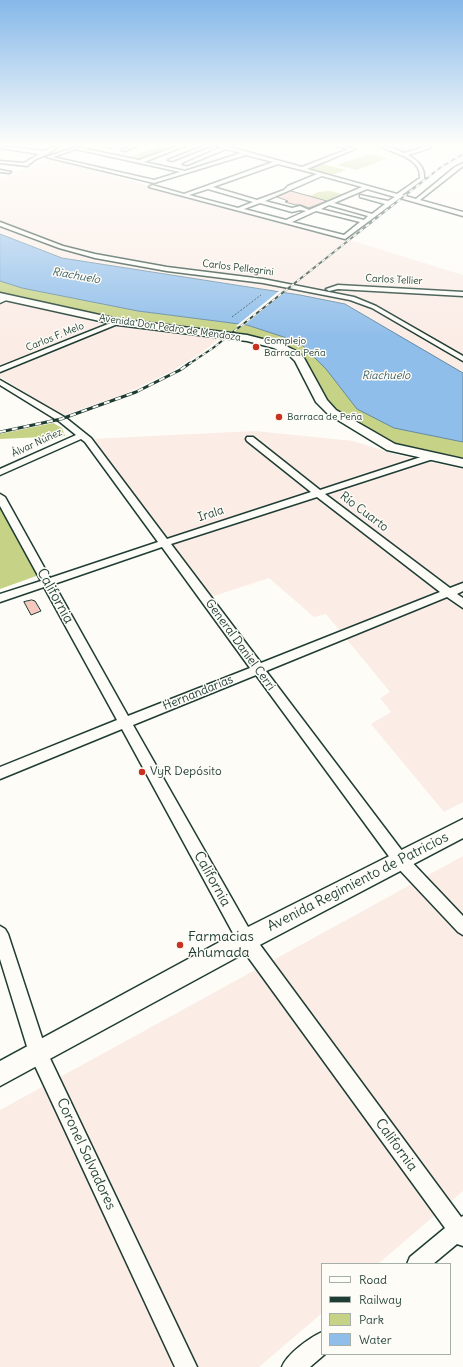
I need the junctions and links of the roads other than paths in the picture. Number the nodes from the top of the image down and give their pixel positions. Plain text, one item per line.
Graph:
1 (239, 209) edge
2 (305, 209) edge
3 (348, 209) edge
4 (382, 209) edge
5 (444, 209) edge
6 (313, 210) junction
7 (463, 214) edge
8 (373, 216) junction
9 (286, 222) junction
10 (364, 222) junction
11 (0, 224) edge
12 (324, 292) junction
13 (463, 294) edge
14 (3, 298) edge
15 (118, 322) junction
16 (463, 359) edge
17 (0, 370) edge
18 (0, 382) edge
19 (82, 434) junction
20 (250, 439) dead end
21 (430, 457) junction
22 (463, 463) edge
23 (0, 472) edge
24 (318, 493) junction
25 (0, 497) edge
26 (165, 543) junction
27 (48, 582) junction
28 (463, 587) edge
29 (448, 592) junction
30 (0, 598) edge
31 (463, 604) edge
32 (258, 670) junction
33 (125, 723) junction
34 (0, 773) edge
35 (463, 828) edge
36 (401, 861) junction
37 (463, 927) edge
38 (0, 934) edge
39 (246, 940) junction
40 (38, 1053) junction
41 (0, 1074) edge
42 (461, 1230) edge
43 (418, 1263) edge
44 (321, 1344) edge
45 (186, 1367) edge
46 (293, 1367) edge

1 - 9 street
2 - 6 street
3 - 8 street
4 - 8 street
5 - 7 street
6 - 9 street
6 - 10 street
8 - 10 street
9 - 10 street
11 - 12 street, Carlos Pellegrini
12 - 13 street, Carlos Tellier
12 - 16 street, Carlos Pellegrini
14 - 15 main road, Avenida Don Pedro de Mendoza
15 - 17 street, Carlos F. Melo
15 - 21 main road, Avenida Don Pedro de Mendoza
18 - 19 street, General Daniel Cerri
19 - 23 street, Álvar Núñez
19 - 26 street, General Daniel Cerri
20 - 24 street, Río Cuarto
21 - 22 main road, Avenida Don Pedro de Mendoza
21 - 24 street, Irala
24 - 26 street, Irala
24 - 29 street, Río Cuarto
25 - 27 street, California
26 - 27 street, Irala
26 - 32 street, General Daniel Cerri
27 - 30 street, Irala
27 - 33 street, California
28 - 29 street, Hernandarias
29 - 31 street, Río Cuarto
29 - 32 street, Hernandarias
32 - 33 street, Hernandarias
32 - 36 street, General Daniel Cerri
33 - 34 street, Hernandarias
33 - 39 street, California
35 - 36 main road, Avenida Regimiento de Patricios
36 - 37 street, General Daniel Cerri
36 - 39 main road, Avenida Regimiento de Patricios
38 - 40 street, Coronel Salvadores
39 - 40 main road, Avenida Regimiento de Patricios
39 - 42 street, California
40 - 41 main road, Avenida Regimiento de Patricios
40 - 45 street, Coronel Salvadores
42 - 43 street
44 - 46 street

